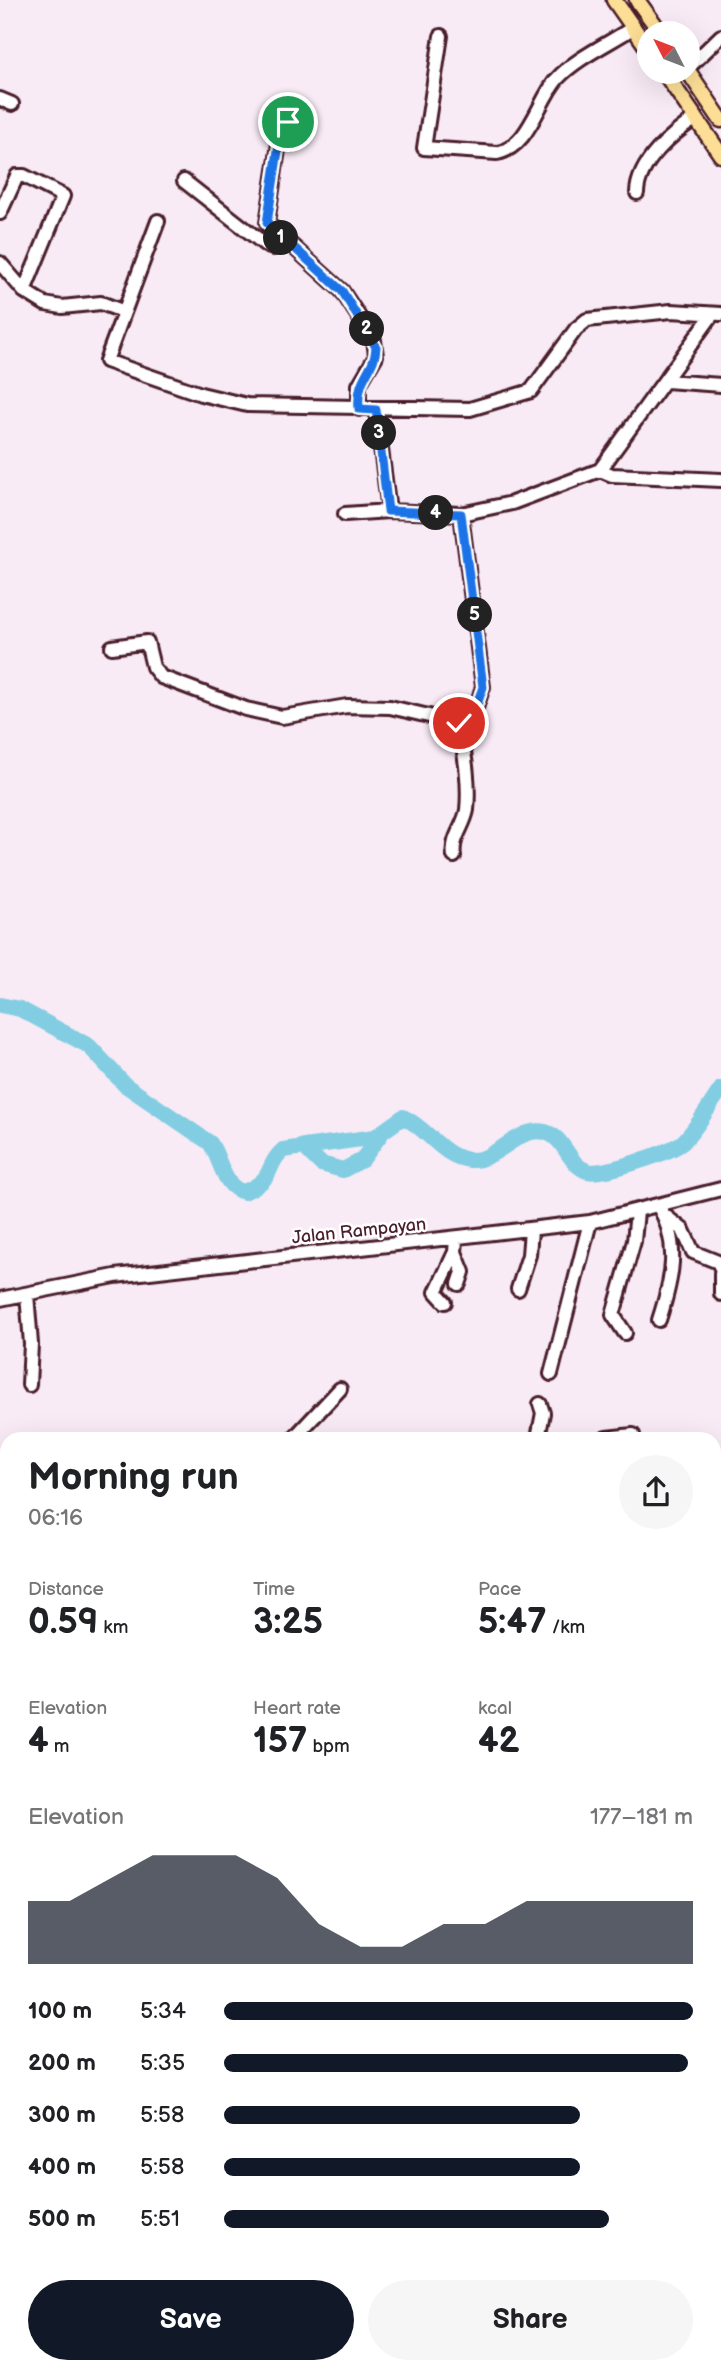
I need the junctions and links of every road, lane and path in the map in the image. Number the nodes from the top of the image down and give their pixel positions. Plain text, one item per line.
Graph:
1 (614, 0) edge
2 (637, 0) edge
3 (652, 21) edge
4 (634, 27) junction
5 (637, 32) edge
6 (441, 36) dead end
7 (721, 36) edge
8 (700, 57) edge
9 (672, 84) edge
10 (697, 84) edge
11 (702, 93) junction
12 (685, 102) junction
13 (696, 118) junction
14 (721, 120) edge
15 (305, 122) dead end
16 (721, 155) edge
17 (184, 181) dead end
18 (638, 193) dead end
19 (0, 213) edge
20 (158, 221) dead end
21 (285, 243) junction
22 (0, 263) edge
23 (24, 291) junction
24 (122, 312) junction
25 (717, 315) edge
26 (666, 381) junction
27 (721, 385) edge
28 (359, 409) junction
29 (376, 410) junction
30 (600, 470) junction
31 (721, 480) edge
32 (388, 511) junction
33 (345, 514) dead end
34 (461, 514) junction
35 (112, 647) dead end
36 (459, 723) junction
37 (454, 856) dead end
38 (721, 1189) edge
39 (661, 1210) junction
40 (637, 1212) junction
41 (590, 1222) junction
42 (531, 1230) junction
43 (456, 1239) junction
44 (455, 1252) junction
45 (721, 1270) edge
46 (459, 1284) dead end
47 (518, 1289) dead end
48 (27, 1294) junction
49 (721, 1294) edge
50 (0, 1299) edge
51 (445, 1302) dead end
52 (659, 1320) dead end
53 (625, 1333) dead end
54 (551, 1374) dead end
55 (29, 1385) dead end
56 (340, 1389) dead end
57 (540, 1404) dead end
58 (300, 1432) edge
59 (539, 1432) edge
60 (721, 1480) edge
61 (721, 1489) edge

1 - 4 main road
2 - 3 main road
4 - 5 main road
4 - 6 street
7 - 8 street
9 - 12 main road
10 - 11 main road
11 - 12 main road
11 - 14 main road
12 - 13 main road
13 - 16 main road
13 - 18 street
15 - 21 street
17 - 21 street
19 - 23 street
20 - 24 street
21 - 28 street
22 - 23 street
23 - 24 street
24 - 28 street
25 - 26 street
25 - 29 street
26 - 27 street
26 - 30 street
28 - 29 street
29 - 32 street
30 - 31 street
30 - 34 street
32 - 33 street
32 - 34 street
34 - 36 street
35 - 36 street
36 - 37 street
38 - 39 street, Jalan Rampayan
39 - 40 street, Jalan Rampayan
39 - 45 street
39 - 52 street
40 - 41 street, Jalan Rampayan
40 - 53 street
41 - 42 street, Jalan Rampayan
41 - 54 street
42 - 43 street, Jalan Rampayan
42 - 47 street
43 - 44 street
43 - 48 street, Jalan Rampayan
44 - 46 street
44 - 51 street
45 - 49 street
48 - 50 street, Jalan Rampayan
48 - 55 street
56 - 58 street
57 - 59 street
60 - 61 street

